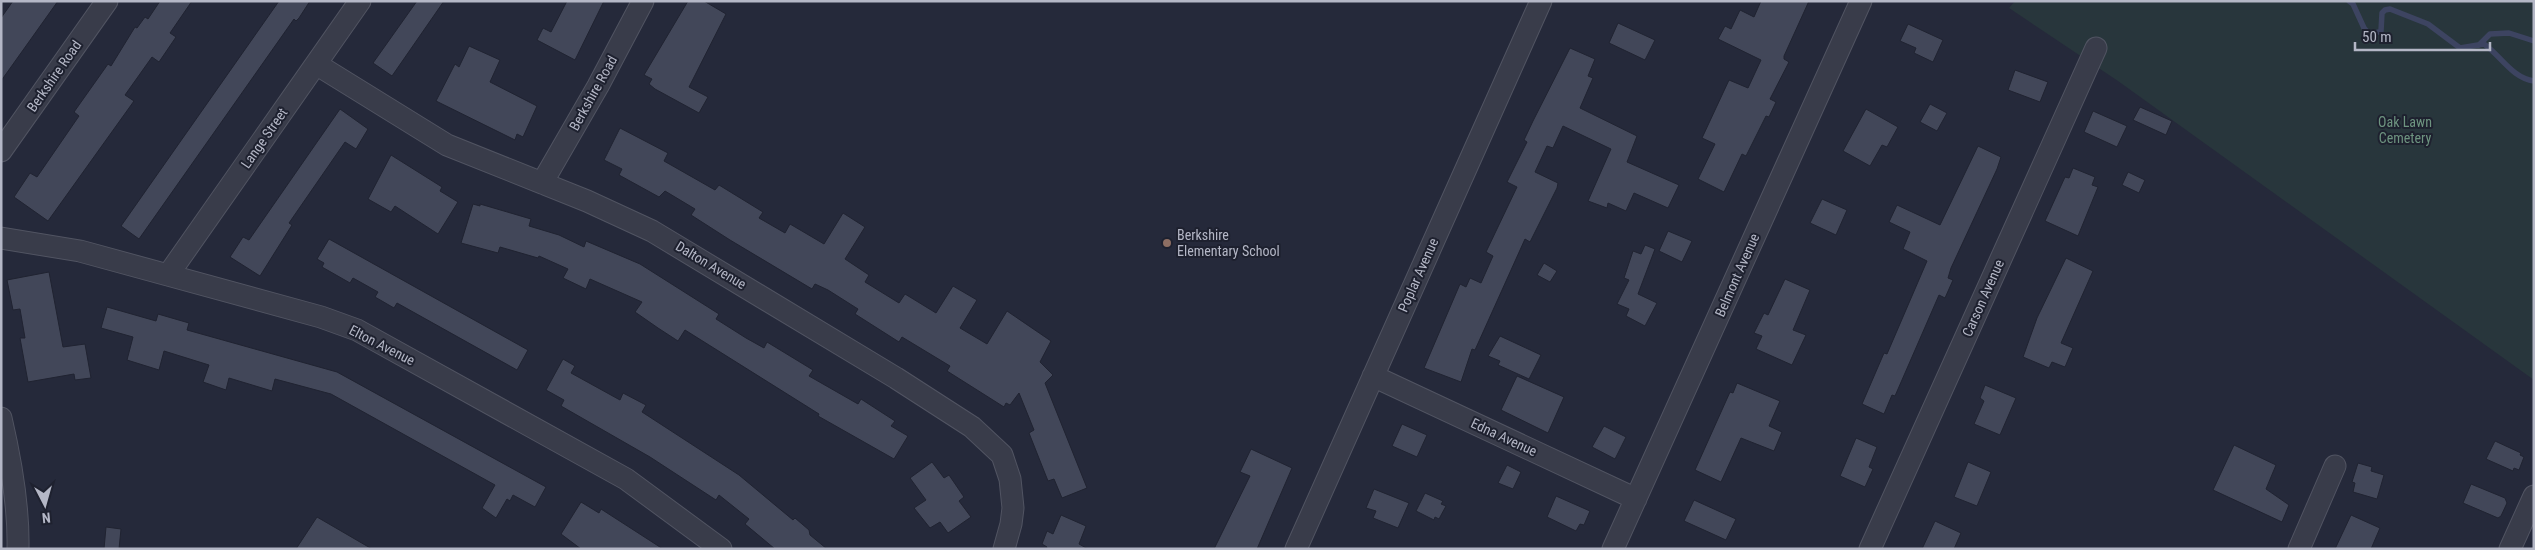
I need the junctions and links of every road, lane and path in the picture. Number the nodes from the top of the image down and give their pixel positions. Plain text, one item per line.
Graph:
1 (107, 1) edge
2 (360, 1) edge
3 (643, 1) edge
4 (1541, 1) edge
5 (1862, 1) edge
6 (2096, 48) dead end
7 (316, 64) junction
8 (1, 151) edge
9 (542, 183) junction
10 (1, 238) edge
11 (168, 274) junction
12 (1373, 376) junction
13 (1, 418) edge
14 (2335, 466) dead end
15 (2534, 496) edge
16 (1636, 499) junction
17 (18, 549) edge
18 (721, 549) edge
19 (1004, 549) edge
20 (1296, 549) edge
21 (1613, 549) edge
22 (1870, 549) edge
23 (2299, 549) edge
24 (2510, 549) edge

1 - 8 street, Berkshire Road
2 - 7 street, Lange Street
3 - 9 street, Berkshire Road
4 - 12 street, Poplar Avenue
5 - 16 street, Belmont Avenue
6 - 22 street, Carson Avenue
7 - 9 street, Dalton Avenue
7 - 11 street, Lange Street
9 - 19 street, Dalton Avenue
10 - 11 street, Elton Avenue
11 - 18 street, Elton Avenue
12 - 16 street, Edna Avenue
12 - 20 street, Poplar Avenue
13 - 17 street
14 - 23 street
15 - 24 street
16 - 21 street, Belmont Avenue

